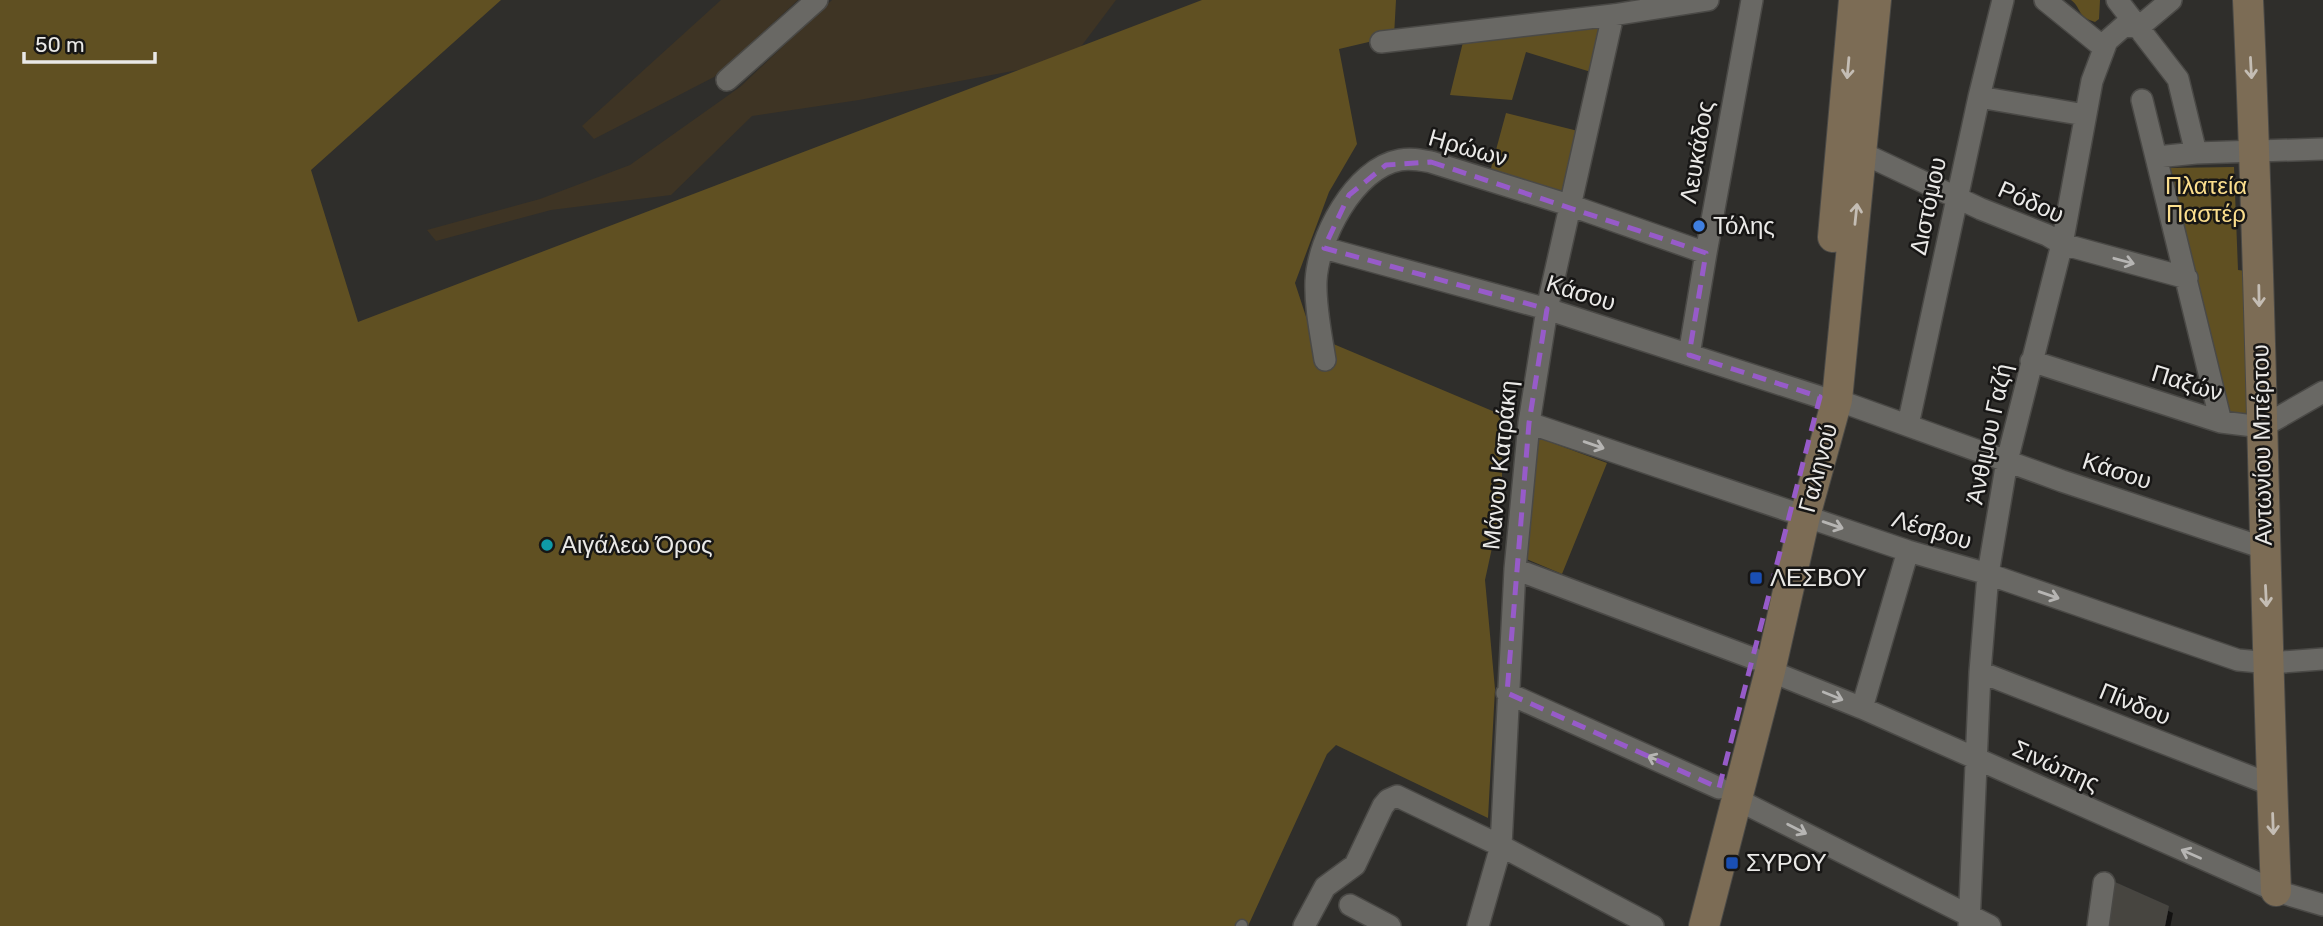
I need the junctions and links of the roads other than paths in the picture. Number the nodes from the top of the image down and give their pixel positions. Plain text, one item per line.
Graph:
1 (817, 0) edge
2 (1708, 0) edge
3 (1752, 0) edge
4 (1854, 0) edge
5 (1876, 0) edge
6 (2003, 0) edge
7 (2045, 0) edge
8 (2117, 0) edge
9 (2171, 0) edge
10 (2248, 0) edge
11 (1613, 15) junction
12 (2139, 27) junction
13 (1381, 42) dead end
14 (2103, 47) junction
15 (727, 80) dead end
16 (1979, 97) junction
17 (2142, 100) dead end
18 (2085, 115) junction
19 (2323, 149) edge
20 (2255, 150) junction
21 (1862, 153) junction
22 (2196, 153) junction
23 (2157, 158) junction
24 (1957, 198) junction
25 (1572, 206) junction
26 (2062, 244) junction
27 (1324, 248) junction
28 (1706, 253) junction
29 (2187, 278) junction
30 (1547, 309) junction
31 (1689, 355) junction
32 (1325, 360) dead end
33 (2031, 361) junction
34 (2323, 392) edge
35 (1828, 399) junction
36 (2221, 422) junction
37 (1530, 423) junction
38 (1908, 425) junction
39 (2262, 427) junction
40 (2007, 461) junction
41 (1799, 514) junction
42 (2264, 548) junction
43 (1908, 551) junction
44 (1515, 569) junction
45 (1988, 574) junction
46 (2323, 659) edge
47 (2270, 663) junction
48 (1762, 665) junction
49 (1980, 673) junction
50 (1507, 693) junction
51 (1862, 708) junction
52 (1976, 760) junction
53 (2272, 785) junction
54 (1728, 794) junction
55 (1500, 846) junction
56 (2104, 883) dead end
57 (2276, 891) junction
58 (1350, 905) dead end
59 (2323, 905) edge
60 (1970, 921) edge
61 (1304, 926) edge
62 (1390, 926) edge
63 (1478, 926) edge
64 (1653, 926) edge
65 (1686, 926) edge
66 (1704, 926) edge
67 (1990, 926) edge
68 (2098, 926) edge

1 - 15 street
2 - 11 street
3 - 28 street, Λευκάδος
4 -> 35 street, Γαληνού
5 - 21 street, Γαληνού
6 - 16 street, Διστόμου
7 - 14 street
8 - 12 street
9 - 12 street
10 -> 20 street, Αντωνίου Μπέρτου
11 - 13 street
11 - 25 street, Μάνου Κατράκη
12 - 14 street
12 - 22 street
14 - 18 street, Άνθιμου Γαζή
16 - 18 street
16 - 24 street, Διστόμου
17 - 23 street
18 - 26 street, Άνθιμου Γαζή
19 - 20 street
20 - 22 street
20 -> 39 street, Αντωνίου Μπέρτου
21 - 24 street, Ρόδου
35 -> 21 street, Γαληνού
22 - 23 street
23 - 29 street
24 - 26 street, Ρόδου
24 - 38 street, Διστόμου
25 - 27 street, Ηρώων
25 - 28 street, Ηρώων
25 - 30 street, Μάνου Κατράκη
26 -> 29 street, Ρόδου
26 - 33 street, Άνθιμου Γαζή
27 - 30 street, Κάσου
27 - 32 street, Ηρώων
28 - 31 street, Λευκάδος
29 - 36 street
30 - 31 street, Κάσου
30 - 37 street, Μάνου Κατράκη
31 - 35 street, Κάσου
33 - 36 street, Παξών
33 - 40 street, Άνθιμου Γαζή
34 - 39 street
35 - 38 street, Κάσου
35 - 41 street, Γαληνού
36 - 39 street, Παξών
37 -> 41 street, Λέσβου
37 - 44 street, Μάνου Κατράκη
38 - 40 street, Κάσου
39 - 42 street, Αντωνίου Μπέρτου
40 - 42 street, Κάσου
40 - 45 street, Άνθιμου Γαζή
41 -> 43 street, Λέσβου
41 - 48 street, Γαληνού
42 -> 47 street, Αντωνίου Μπέρτου
43 - 45 street, Λέσβου
43 - 51 street
44 - 48 street, Σινώπης
44 - 50 street, Μάνου Κατράκη
45 -> 47 street, Λέσβου
45 - 49 street, Άνθιμου Γαζή
46 - 47 street, Λέσβου
47 - 53 street, Αντωνίου Μπέρτου
48 -> 51 street, Σινώπης
48 - 54 street, Γαληνού
49 - 52 street, Άνθιμου Γαζή
49 - 53 street, Πίνδου
54 -> 50 street
50 - 55 street, Μάνου Κατράκη
51 - 52 street, Σινώπης
57 -> 52 street, Σινώπης
52 - 60 street, Άνθιμου Γαζή
53 -> 57 street, Αντωνίου Μπέρτου
54 -> 60 street
54 - 65 street, Γαληνού
54 - 66 street, Γαληνού
55 - 61 street
55 - 63 street, Μάνου Κατράκη
55 - 64 street
56 - 68 street
57 - 59 street, Σινώπης
58 - 62 street
60 - 67 street

